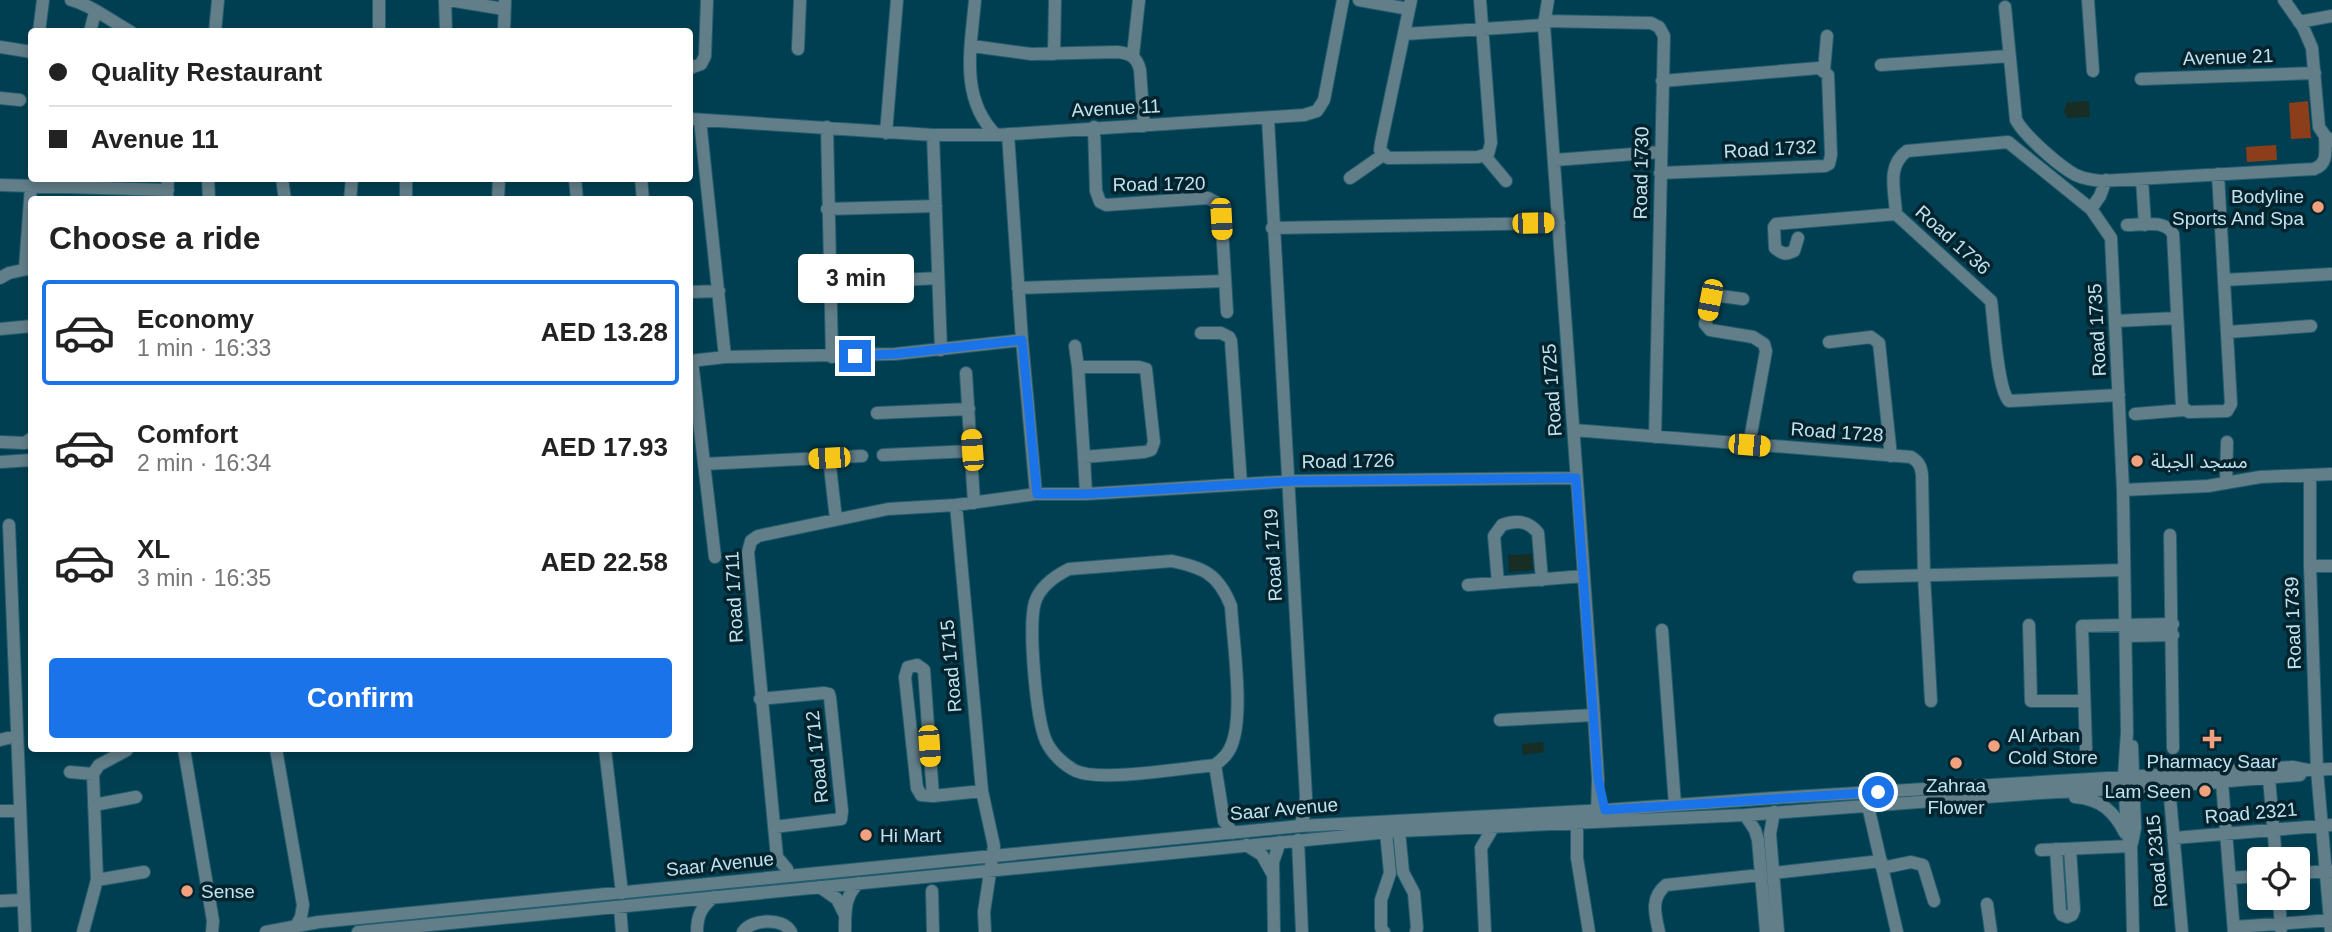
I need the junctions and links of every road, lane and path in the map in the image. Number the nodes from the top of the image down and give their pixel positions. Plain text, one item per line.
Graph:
1 (43, 0) edge
2 (71, 0) edge
3 (218, 0) edge
4 (379, 0) edge
5 (447, 0) edge
6 (707, 0) edge
7 (800, 0) edge
8 (897, 0) edge
9 (975, 0) edge
10 (1055, 0) edge
11 (1139, 0) edge
12 (1343, 0) edge
13 (1359, 0) edge
14 (1480, 0) edge
15 (1548, 0) edge
16 (2088, 0) edge
17 (2284, 0) edge
18 (505, 4) edge
19 (1410, 4) edge
20 (90, 5) edge
21 (2005, 7) dead end
22 (2332, 16) edge
23 (2300, 22) junction
24 (1544, 23) junction
25 (40, 28) edge
26 (90, 28) edge
27 (125, 28) edge
28 (215, 28) edge
29 (379, 28) edge
30 (446, 28) edge
31 (504, 28) edge
32 (1482, 30) junction
33 (1405, 34) junction
34 (1827, 36) dead end
35 (972, 46) junction
36 (0, 47) edge
37 (798, 49) dead end
38 (28, 51) edge
39 (1054, 54) junction
40 (1133, 55) junction
41 (2009, 56) junction
42 (1881, 65) dead end
43 (693, 67) edge
44 (1824, 71) junction
45 (2093, 71) dead end
46 (2315, 73) junction
47 (2141, 79) dead end
48 (1662, 81) junction
49 (0, 99) edge
50 (20, 100) dead end
51 (1268, 119) junction
52 (695, 120) edge
53 (1144, 126) junction
54 (827, 127) junction
55 (1094, 127) junction
56 (886, 132) junction
57 (1002, 134) junction
58 (933, 135) junction
59 (2326, 136) edge
60 (1660, 152) junction
61 (1383, 155) junction
62 (1485, 156) junction
63 (1555, 160) junction
64 (1660, 173) junction
65 (2218, 174) junction
66 (1350, 178) dead end
67 (2143, 179) junction
68 (2092, 180) junction
69 (2106, 180) junction
70 (1506, 181) dead end
71 (49, 182) edge
72 (74, 182) edge
73 (103, 182) edge
74 (0, 185) edge
75 (31, 186) junction
76 (168, 189) edge
77 (31, 196) edge
78 (2079, 199) junction
79 (936, 206) junction
80 (827, 209) junction
81 (2091, 209) junction
82 (1896, 214) junction
83 (1559, 223) junction
84 (2127, 225) dead end
85 (2145, 225) junction
86 (1272, 228) junction
87 (1798, 238) dead end
88 (28, 268) edge
89 (2332, 274) edge
90 (0, 278) edge
91 (938, 278) junction
92 (2224, 279) junction
93 (1225, 281) junction
94 (829, 284) junction
95 (1018, 288) junction
96 (719, 291) junction
97 (693, 292) edge
98 (1743, 299) dead end
99 (1227, 312) dead end
100 (2177, 318) junction
101 (2116, 321) junction
102 (28, 326) edge
103 (2311, 326) dead end
104 (0, 329) edge
105 (2228, 332) junction
106 (1201, 333) dead end
107 (1022, 340) junction
108 (1829, 342) dead end
109 (1075, 346) dead end
110 (941, 350) junction
111 (832, 357) junction
112 (725, 358) junction
113 (693, 361) edge
114 (1078, 367) junction
115 (966, 373) dead end
116 (693, 377) edge
117 (2119, 395) junction
118 (969, 409) junction
119 (2184, 410) junction
120 (877, 414) dead end
121 (2135, 414) dead end
122 (1574, 430) junction
123 (1655, 437) junction
124 (28, 441) edge
125 (0, 442) edge
126 (2227, 442) dead end
127 (1749, 445) junction
128 (972, 450) junction
129 (883, 455) dead end
130 (862, 456) dead end
131 (1891, 456) junction
132 (1084, 457) junction
133 (829, 458) junction
134 (28, 460) edge
135 (0, 462) edge
136 (704, 464) junction
137 (2332, 474) edge
138 (2310, 475) junction
139 (1576, 478) junction
140 (1288, 481) junction
141 (2226, 483) junction
142 (1241, 484) junction
143 (2123, 490) junction
144 (1037, 494) junction
145 (1086, 494) junction
146 (974, 503) junction
147 (956, 505) junction
148 (836, 519) junction
149 (9, 525) dead end
150 (2171, 535) dead end
151 (715, 557) dead end
152 (5, 559) edge
153 (2310, 566) junction
154 (2332, 566) edge
155 (2124, 570) junction
156 (1924, 575) junction
157 (1584, 576) junction
158 (1859, 577) dead end
159 (1542, 580) junction
160 (1498, 583) junction
161 (1468, 585) dead end
162 (2029, 625) dead end
163 (1662, 630) dead end
164 (2173, 630) junction
165 (2126, 631) junction
166 (14, 671) junction
167 (0, 672) edge
168 (760, 699) junction
169 (1931, 701) dead end
170 (2084, 701) junction
171 (1594, 715) junction
172 (1500, 720) dead end
173 (16, 736) junction
174 (0, 740) edge
175 (2173, 748) dead end
176 (2086, 750) dead end
177 (123, 752) edge
178 (184, 752) edge
179 (277, 752) edge
180 (605, 752) edge
181 (1215, 765) junction
182 (2332, 769) edge
183 (2313, 770) junction
184 (70, 772) dead end
185 (93, 774) junction
186 (2269, 778) junction
187 (1217, 780) junction
188 (2222, 782) junction
189 (2129, 783) junction
190 (2169, 786) junction
191 (982, 791) junction
192 (2040, 793) junction
193 (933, 796) junction
194 (136, 797) dead end
195 (1306, 797) junction
196 (94, 805) junction
197 (1675, 805) junction
198 (1868, 806) junction
199 (0, 811) edge
200 (19, 811) junction
201 (1774, 812) junction
202 (1745, 815) junction
203 (1601, 816) junction
204 (1572, 823) junction
205 (1323, 825) junction
206 (1300, 826) junction
207 (1494, 826) junction
208 (2327, 826) edge
209 (774, 827) junction
210 (1465, 828) junction
211 (2274, 830) junction
212 (1393, 832) junction
213 (1233, 833) junction
214 (2226, 834) junction
215 (1211, 835) junction
216 (2174, 838) junction
217 (1298, 840) junction
218 (1280, 842) junction
219 (2129, 842) junction
220 (1246, 845) junction
221 (2275, 847) edge
222 (1480, 848) junction
223 (2056, 849) junction
224 (2070, 849) junction
225 (2041, 850) dead end
226 (987, 856) junction
227 (777, 857) junction
228 (951, 860) junction
229 (1881, 864) junction
230 (787, 869) junction
231 (768, 871) junction
232 (985, 871) junction
233 (2329, 871) edge
234 (144, 872) dead end
235 (2310, 872) edge
236 (1272, 873) junction
237 (1767, 874) junction
238 (2247, 877) edge
239 (2230, 878) junction
240 (97, 880) junction
241 (732, 881) junction
242 (859, 883) junction
243 (820, 887) junction
244 (932, 891) dead end
245 (622, 893) junction
246 (715, 897) junction
247 (22, 900) junction
248 (0, 901) edge
249 (673, 901) junction
250 (1934, 901) dead end
251 (1987, 904) dead end
252 (303, 905) junction
253 (620, 908) junction
254 (2280, 910) edge
255 (845, 915) junction
256 (319, 922) junction
257 (2331, 924) edge
258 (296, 926) junction
259 (213, 927) edge
260 (697, 927) edge
261 (362, 928) edge
262 (2281, 928) edge
263 (2234, 930) edge
264 (25, 932) edge
265 (83, 932) edge
266 (222, 932) edge
267 (266, 932) edge
268 (622, 932) edge
269 (743, 932) edge
270 (791, 932) edge
271 (845, 932) edge
272 (933, 932) edge
273 (985, 932) edge
274 (1274, 932) edge
275 (1302, 932) edge
276 (1384, 932) edge
277 (1416, 932) edge
278 (1485, 932) edge
279 (1589, 932) edge
280 (1659, 932) edge
281 (1766, 932) edge
282 (1778, 932) edge
283 (1897, 932) edge
284 (1991, 932) edge
285 (2133, 932) edge
286 (2182, 932) edge

1 - 25 street
2 - 20 street
3 - 28 street
4 - 29 street
5 - 18 street
5 - 30 street
6 - 43 street
7 - 37 street
8 - 56 street
9 - 35 street
10 - 39 street
11 - 40 street
12 - 51 street, Avenue 11
13 - 19 street
14 - 32 street
15 - 24 street, Road 1725
16 - 45 street
17 - 23 street
18 - 31 street
19 - 33 street
20 - 26 street
20 - 27 street
21 - 41 street
22 - 23 street
23 - 46 street
24 - 32 street
24 - 48 street, Road 1730
24 - 63 street, Road 1725
32 - 33 street
32 - 62 street
33 - 61 street
34 - 44 street, Road 1732
35 - 39 street
35 - 57 street
36 - 38 street
39 - 40 street
40 - 53 street
41 - 42 street
41 - 68 street
44 - 48 street
44 - 64 street, Road 1732
46 - 47 street, Avenue 21
46 - 59 street
48 - 60 street, Road 1730
49 - 50 street
51 - 53 street, Avenue 11
51 - 86 street, Road 1719
52 - 54 street, Avenue 11
52 - 96 street
53 - 55 street, Avenue 11
54 - 56 street, Avenue 11
54 - 80 street
55 - 57 street, Avenue 11
55 - 93 street, Road 1720
56 - 58 street, Avenue 11
57 - 58 street, Avenue 11
57 - 95 street
58 - 79 street
59 - 65 street
60 - 63 street
60 - 64 street, Road 1730
61 - 62 street
61 - 66 street
62 - 70 street
63 - 83 street, Road 1725
64 - 123 street, Road 1730
65 - 67 street
65 - 92 street
67 - 69 street
67 - 85 street
68 - 69 street
68 - 78 street
69 - 81 street
71 - 72 street
71 - 75 street
72 - 73 street
73 - 76 street
74 - 75 street
75 - 77 street
78 - 81 street, Road 1735
78 - 82 street, Road 1735
79 - 80 street
79 - 91 street
80 - 94 street
81 - 101 street, Road 1735
82 - 87 street, Road 1736
82 - 117 street, Road 1736
83 - 86 street
83 - 122 street, Road 1725
84 - 85 street
85 - 100 street
86 - 140 street, Road 1719
88 - 90 street
89 - 92 street
91 - 94 street
91 - 110 street
92 - 105 street
93 - 95 street
93 - 99 street, Road 1720
94 - 111 street
95 - 107 street
96 - 97 street
96 - 112 street
98 - 127 street
100 - 101 street
100 - 119 street
101 - 117 street, Road 1735
102 - 104 street
103 - 105 street
105 - 119 street
106 - 142 street
107 - 110 street
107 - 144 street
108 - 131 street, Road 1728
109 - 114 street
110 - 111 street
111 - 112 street
112 - 113 street
114 - 132 street
114 - 132 street
115 - 118 street
116 - 136 street
117 - 143 street, Road 1735
118 - 120 street
118 - 128 street
119 - 121 street
122 - 123 street, Road 1728
122 - 139 street, Road 1725
123 - 127 street, Road 1728
124 - 125 street
126 - 141 street
127 - 131 street, Road 1728
128 - 129 street
128 - 146 street
130 - 133 street
131 - 156 street
132 - 145 street
133 - 136 street
133 - 148 street
134 - 135 street
136 - 151 street
137 - 138 street
138 - 141 street
138 - 153 street, Road 1739
139 - 140 street, Road 1726
139 - 157 street, Road 1725
140 - 142 street, Road 1726
140 - 195 street, Road 1719
141 - 143 street
142 - 145 street, Road 1726
143 - 155 street, Road 1735
144 - 145 street, Road 1726
144 - 146 street, Road 1711
146 - 147 street, Road 1711
147 - 148 street, Road 1711
147 - 191 street, Road 1715
148 - 168 street, Road 1711
149 - 152 street
150 - 164 street
152 - 166 street
153 - 154 street
153 - 183 street, Road 1739
155 - 156 street
155 - 165 street, Road 1735
156 - 158 street
156 - 169 street
157 - 159 street
157 - 171 street, Road 1725
159 - 160 street
159 - 160 street
160 - 161 street
162 - 170 street
163 - 197 street
164 - 165 street
164 - 175 street
165 - 170 street
165 - 189 street, Road 1735
166 - 167 street
166 - 173 street
168 - 209 street, Road 1711
168 - 209 street, Road 1712
170 - 176 street
171 - 172 street
171 - 203 street, Road 1725
173 - 174 street
173 - 200 street
177 - 185 street
178 - 259 street
179 - 252 street
180 - 245 street
181 - 181 street
181 - 187 street
182 - 183 street, Saar Avenue
183 - 186 street, Saar Avenue
183 - 189 street, Saar Avenue
183 - 208 street, Road 1739
184 - 185 street
185 - 196 street
186 - 188 street, Saar Avenue
186 - 211 street
187 - 213 street
187 - 215 street
188 - 190 street, Saar Avenue
188 - 214 street
189 - 190 street, Saar Avenue
189 - 192 street, Saar Avenue
189 - 197 street, Saar Avenue
189 - 219 street, Road 1735
190 - 216 street, Road 2315
191 - 193 street
191 - 226 street, Road 1715
192 - 198 street, Saar Avenue
192 - 219 street
193 - 193 street
194 - 196 street
195 - 205 street, Road 1719
195 - 206 street, Road 1719
196 - 240 street
197 - 203 street, Saar Avenue
198 - 201 street, Saar Avenue
198 - 229 street
199 - 200 street
200 - 247 street
201 - 202 street, Saar Avenue
201 - 237 street
202 - 203 street, Saar Avenue
202 - 237 street
203 - 204 street, Saar Avenue
203 - 205 street, Saar Avenue
204 - 207 street, Saar Avenue
204 - 279 street
205 - 206 street, Saar Avenue
206 - 213 street, Saar Avenue
207 - 210 street, Saar Avenue
207 - 222 street
208 - 211 street, Road 2321
208 - 233 street, Road 1739
209 - 227 street, Road 1711
210 - 212 street, Saar Avenue
210 - 222 street
211 - 214 street, Road 2321
211 - 221 street
212 - 217 street, Saar Avenue
212 - 276 street
212 - 277 street
213 - 215 street, Saar Avenue
214 - 216 street, Road 2321
214 - 239 street
215 - 226 street, Saar Avenue
216 - 286 street, Road 2315
217 - 218 street, Saar Avenue
217 - 275 street
218 - 220 street, Saar Avenue
218 - 236 street
219 - 224 street
219 - 285 street, Road 1735
220 - 232 street, Saar Avenue
220 - 236 street
222 - 278 street
223 - 224 street
223 - 224 street
223 - 225 street
226 - 228 street, Saar Avenue
226 - 232 street, Road 1715
227 - 230 street
227 - 231 street
228 - 230 street
228 - 241 street, Saar Avenue
229 - 237 street
229 - 250 street
229 - 283 street
230 - 231 street
231 - 241 street
232 - 242 street, Saar Avenue
232 - 273 street, Road 1715
233 - 235 street
233 - 257 street, Road 1739
234 - 240 street
236 - 274 street
237 - 280 street
237 - 281 street
237 - 282 street
238 - 239 street
239 - 263 street
240 - 265 street
241 - 245 street, Saar Avenue
242 - 243 street, Saar Avenue
242 - 255 street
243 - 246 street, Saar Avenue
243 - 255 street
244 - 272 street
245 - 261 street, Saar Avenue
246 - 249 street, Saar Avenue
246 - 260 street
247 - 248 street
247 - 264 street
249 - 253 street, Saar Avenue
249 - 260 street
251 - 284 street
252 - 256 street
252 - 258 street
253 - 261 street, Saar Avenue
253 - 268 street
254 - 262 street
255 - 271 street
256 - 258 street, Saar Avenue
256 - 261 street, Saar Avenue
257 - 262 street
258 - 267 street, Saar Avenue
259 - 266 street
262 - 263 street
269 - 270 street

